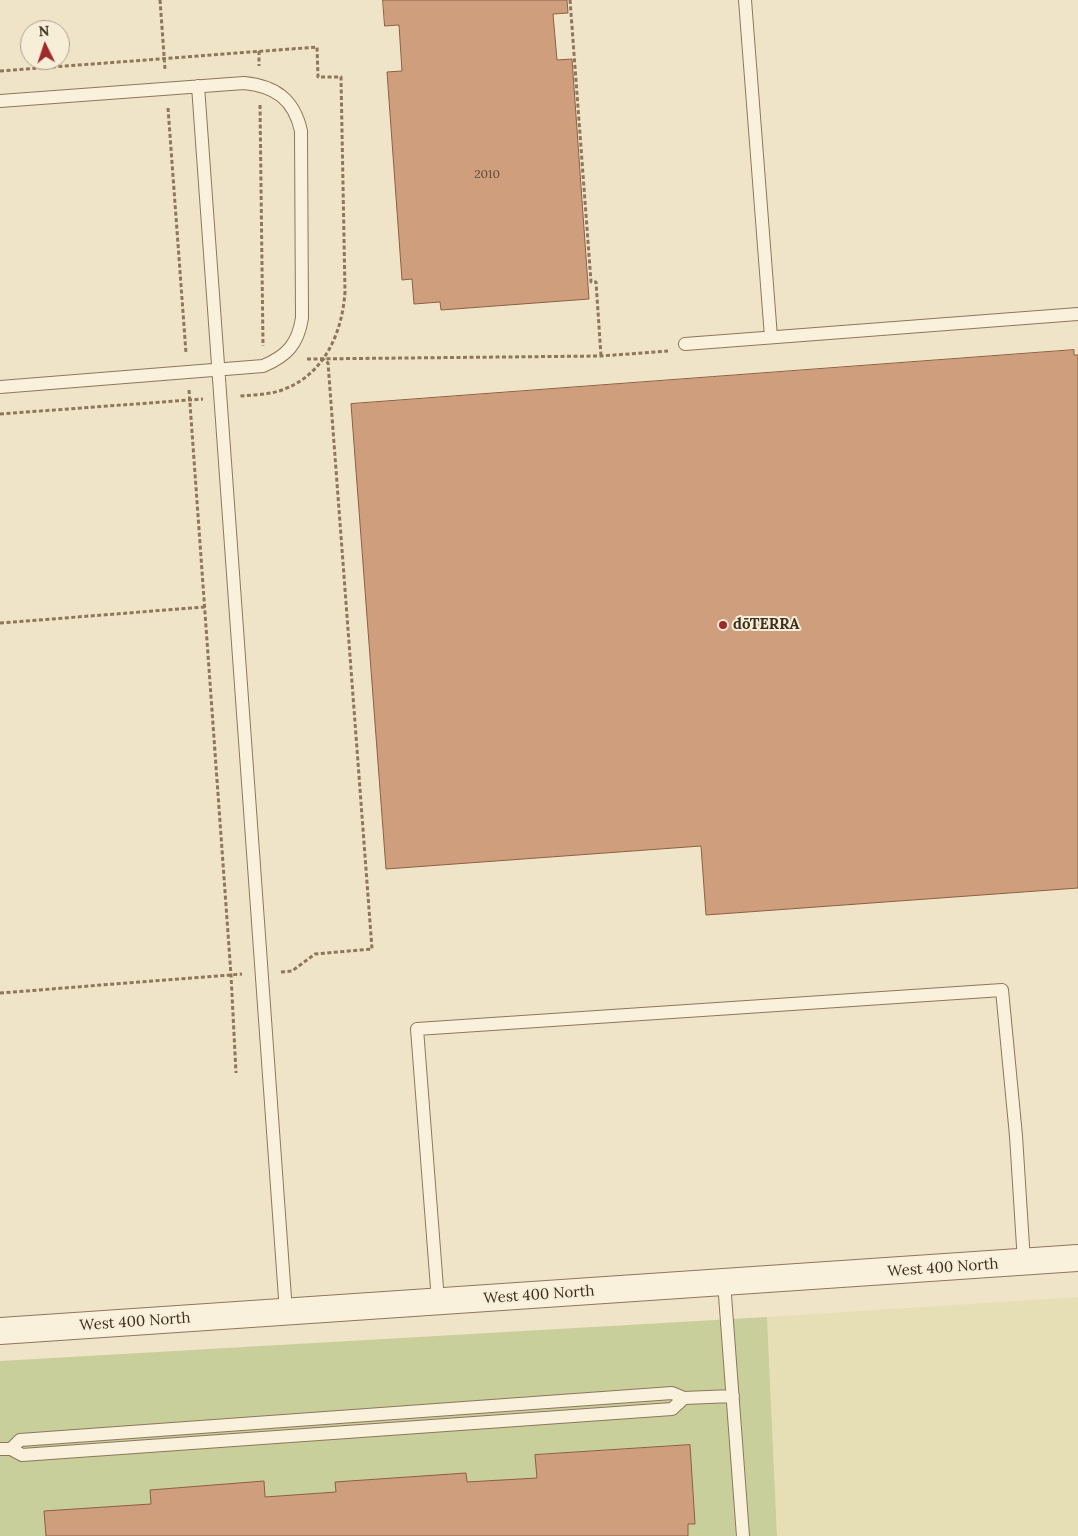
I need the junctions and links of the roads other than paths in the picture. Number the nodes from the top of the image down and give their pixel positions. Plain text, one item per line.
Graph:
1 (745, 0) edge
2 (198, 86) junction
3 (0, 101) edge
4 (1078, 314) edge
5 (771, 337) junction
6 (685, 344) road end
7 (218, 371) junction
8 (0, 387) edge
9 (1078, 1258) edge
10 (1024, 1262) junction
11 (724, 1282) junction
12 (438, 1301) junction
13 (286, 1312) junction
14 (0, 1331) edge
15 (733, 1396) junction
16 (5, 1449) edge
17 (743, 1536) edge

1 - 5 lane
2 - 3 lane
2 - 7 lane
2 - 7 lane
4 - 5 lane
5 - 6 lane
7 - 8 lane
7 - 13 lane
9 - 10 street, West 400 North
10 - 11 street, West 400 North
10 - 12 lane
11 - 12 street, West 400 North
11 - 15 lane
12 - 13 street, West 400 North
13 - 14 street, West 400 North
15 - 16 lane
15 - 17 lane

